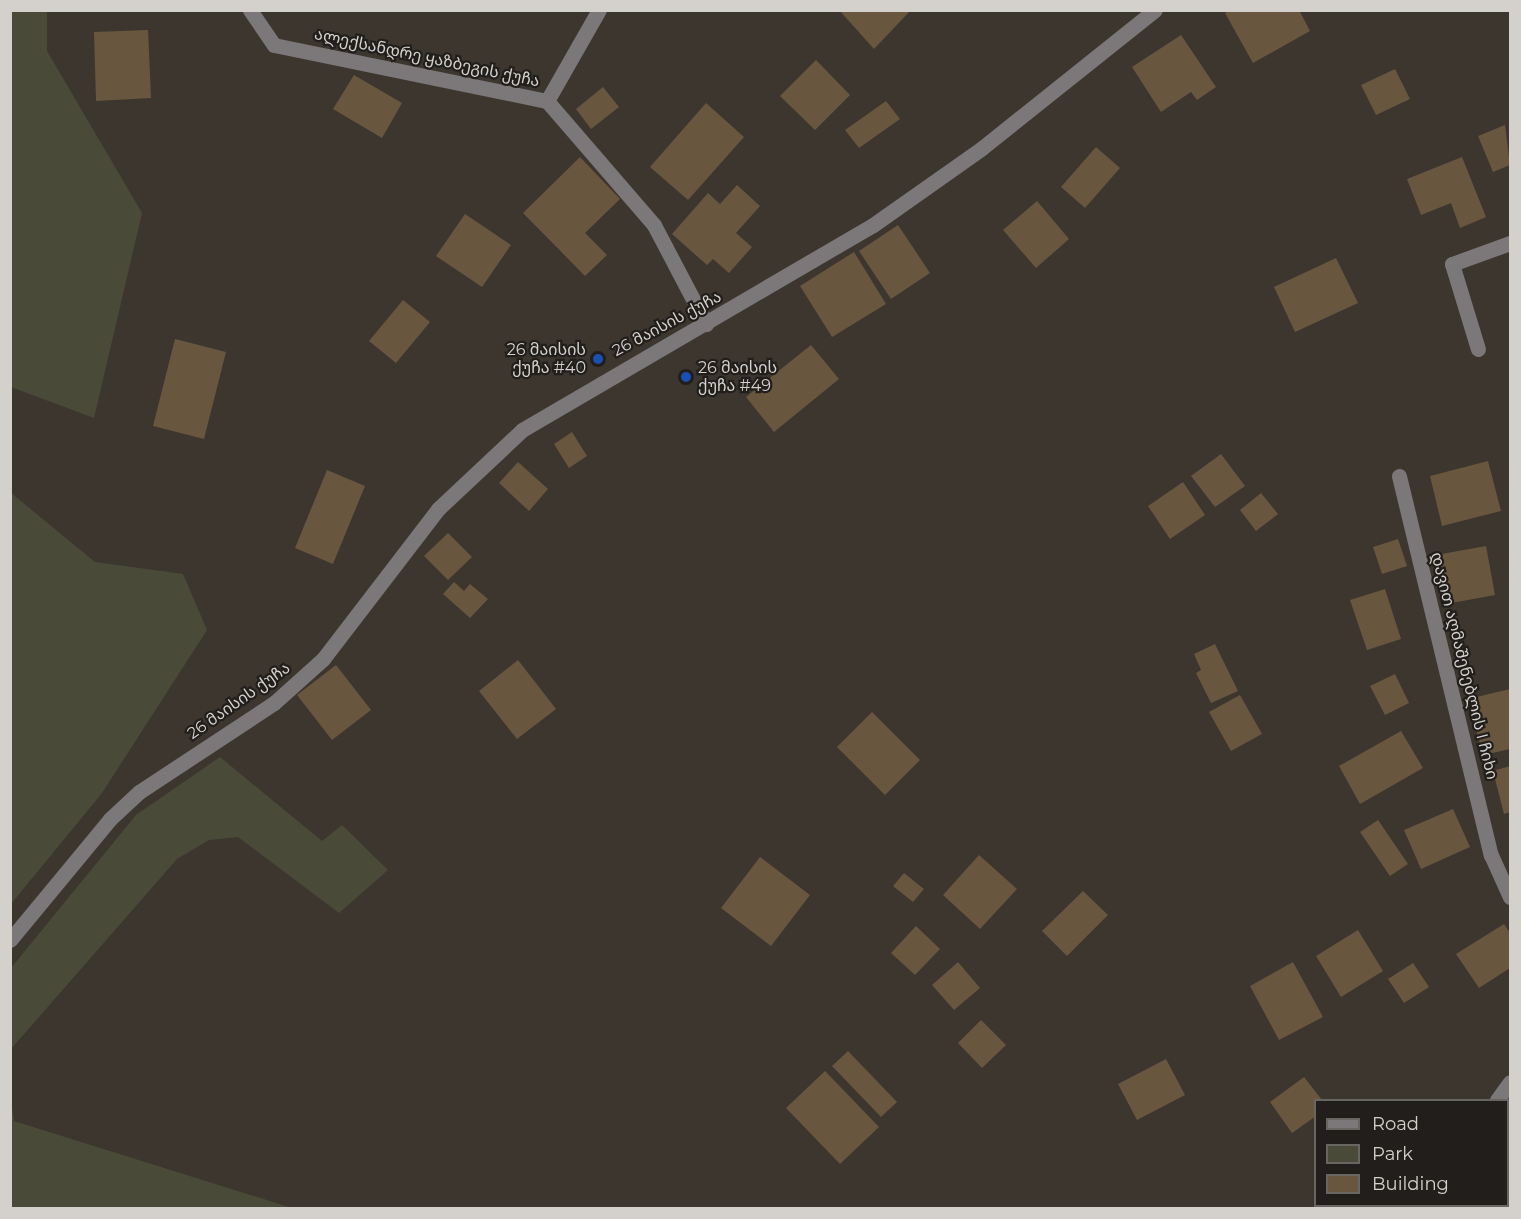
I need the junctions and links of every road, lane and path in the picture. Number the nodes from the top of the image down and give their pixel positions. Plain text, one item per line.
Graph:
1 (250, 10) edge
2 (598, 10) edge
3 (1146, 13) edge
4 (546, 102) junction
5 (1510, 243) edge
6 (706, 324) junction
7 (1478, 349) dead end
8 (1399, 476) dead end
9 (1510, 897) edge
10 (10, 940) edge
11 (1510, 1082) edge
12 (1498, 1099) edge

1 - 4 street, ალექსანდრე ყაზბეგის ქუჩა
2 - 4 street, ალექსანდრე ყაზბეგის ქუჩა
3 - 6 street, 26 მაისის ქუჩა
4 - 6 street
5 - 7 street
6 - 10 street, 26 მაისის ქუჩა
8 - 9 street, დავით აღმაშენებლის I ჩიხი
11 - 12 street

